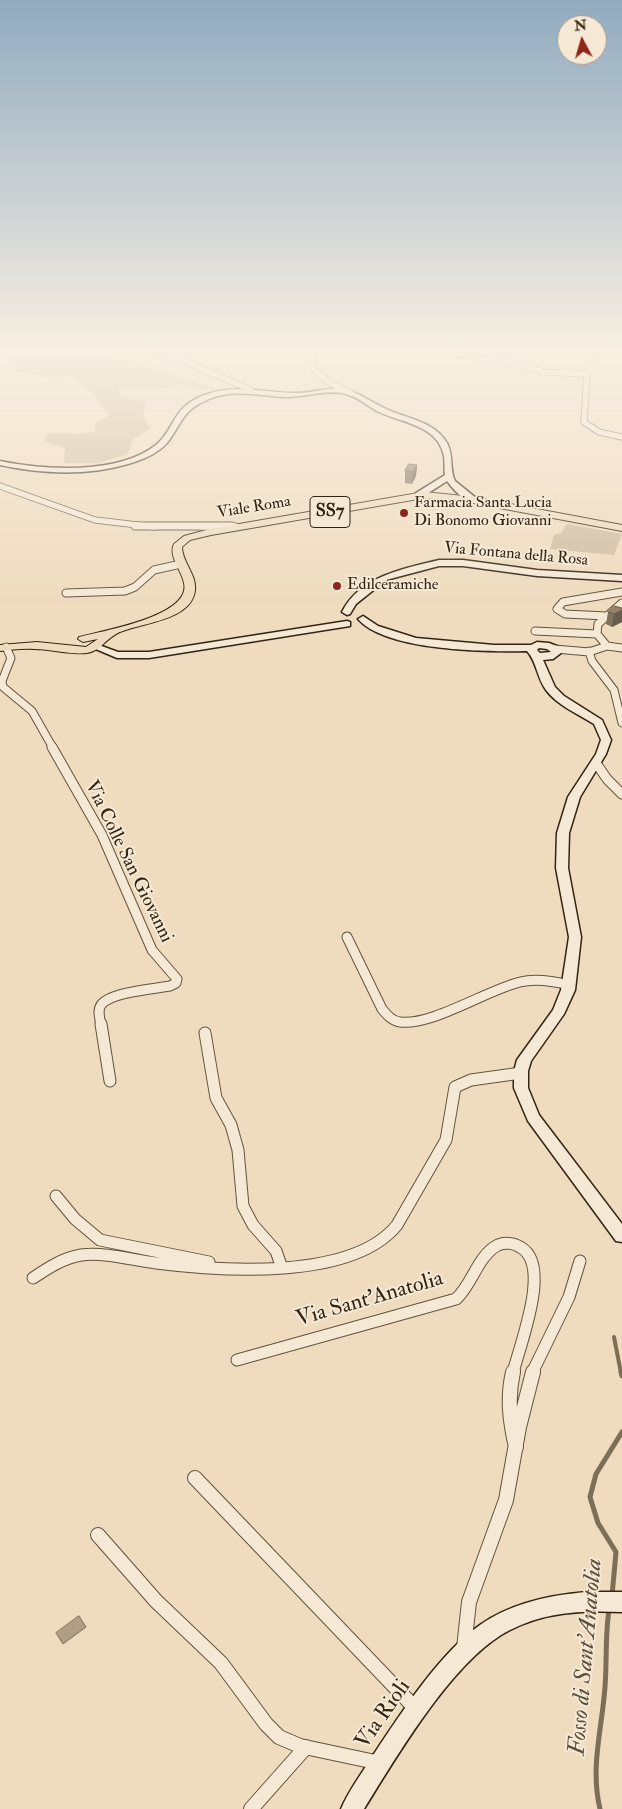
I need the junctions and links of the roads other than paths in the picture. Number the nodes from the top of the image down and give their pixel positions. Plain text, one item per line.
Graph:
1 (169, 435) edge
2 (436, 435) edge
3 (0, 463) edge
4 (449, 476) junction
5 (0, 486) edge
6 (434, 486) junction
7 (457, 488) junction
8 (418, 495) junction
9 (444, 496) junction
10 (473, 500) junction
11 (244, 526) junction
12 (622, 528) edge
13 (181, 564) junction
14 (622, 578) edge
15 (622, 592) edge
16 (66, 593) dead end
17 (622, 603) edge
18 (606, 616) junction
19 (351, 618) junction
20 (113, 631) junction
21 (536, 631) dead end
22 (597, 634) junction
23 (80, 644) junction
24 (96, 646) junction
25 (607, 646) junction
26 (3, 648) edge
27 (622, 648) edge
28 (534, 652) junction
29 (589, 652) junction
30 (553, 653) junction
31 (117, 655) junction
32 (543, 671) junction
33 (622, 723) edge
34 (596, 763) junction
35 (622, 794) edge
36 (347, 937) dead end
37 (569, 985) junction
38 (205, 1032) dead end
39 (521, 1073) junction
40 (110, 1081) dead end
41 (56, 1196) dead end
42 (622, 1236) edge
43 (580, 1261) dead end
44 (261, 1268) junction
45 (282, 1268) junction
46 (33, 1278) dead end
47 (237, 1360) dead end
48 (516, 1447) junction
49 (195, 1478) dead end
50 (98, 1535) dead end
51 (622, 1602) edge
52 (464, 1653) junction
53 (416, 1709) junction
54 (306, 1747) junction
55 (381, 1763) junction
56 (252, 1809) edge
57 (352, 1809) edge

1 - 3 main road
2 - 4 main road
4 - 6 main road
4 - 7 main road
5 - 11 street
6 - 8 main road
6 - 9 main road
7 - 9 main road
7 - 10 main road
8 - 9 main road, Viale Roma / SS7
8 - 11 main road, Viale Roma / SS7
9 - 10 main road, Viale Roma / SS7
10 - 12 main road, Viale Roma / SS7
11 - 13 main road, Viale Roma / SS7
13 - 16 street
13 - 20 main road, Viale Roma / SS7
14 - 19 main road, Via Fontana della Rosa
15 - 18 street
17 - 18 street
18 - 22 street
19 - 28 main road
19 - 31 main road
20 - 23 main road, Viale Roma
20 - 24 main road, Viale Roma / SS7
21 - 22 street
22 - 25 street
23 - 24 main road, Viale Roma
23 - 26 main road, Viale Roma
23 - 31 main road
24 - 31 main road
25 - 27 street
25 - 29 street
26 - 40 street, Via Colle San Giovanni
28 - 30 main road
28 - 32 main road
29 - 30 street
29 - 33 street
30 - 32 main road
32 - 34 main road
34 - 35 street
34 - 37 main road
36 - 37 street
37 - 39 main road
38 - 45 street
39 - 42 main road
39 - 45 street
41 - 44 street
43 - 48 street, Via Sant'Anatolia
44 - 45 street
44 - 46 street
47 - 48 street, Via Sant'Anatolia
48 - 52 street, Via Sant'Anatolia
49 - 53 street
50 - 54 street
51 - 52 main road, Via Rioli
52 - 53 main road, Via Rioli
53 - 55 main road, Via Rioli
54 - 55 street
54 - 56 street
55 - 57 main road, Via Rioli

